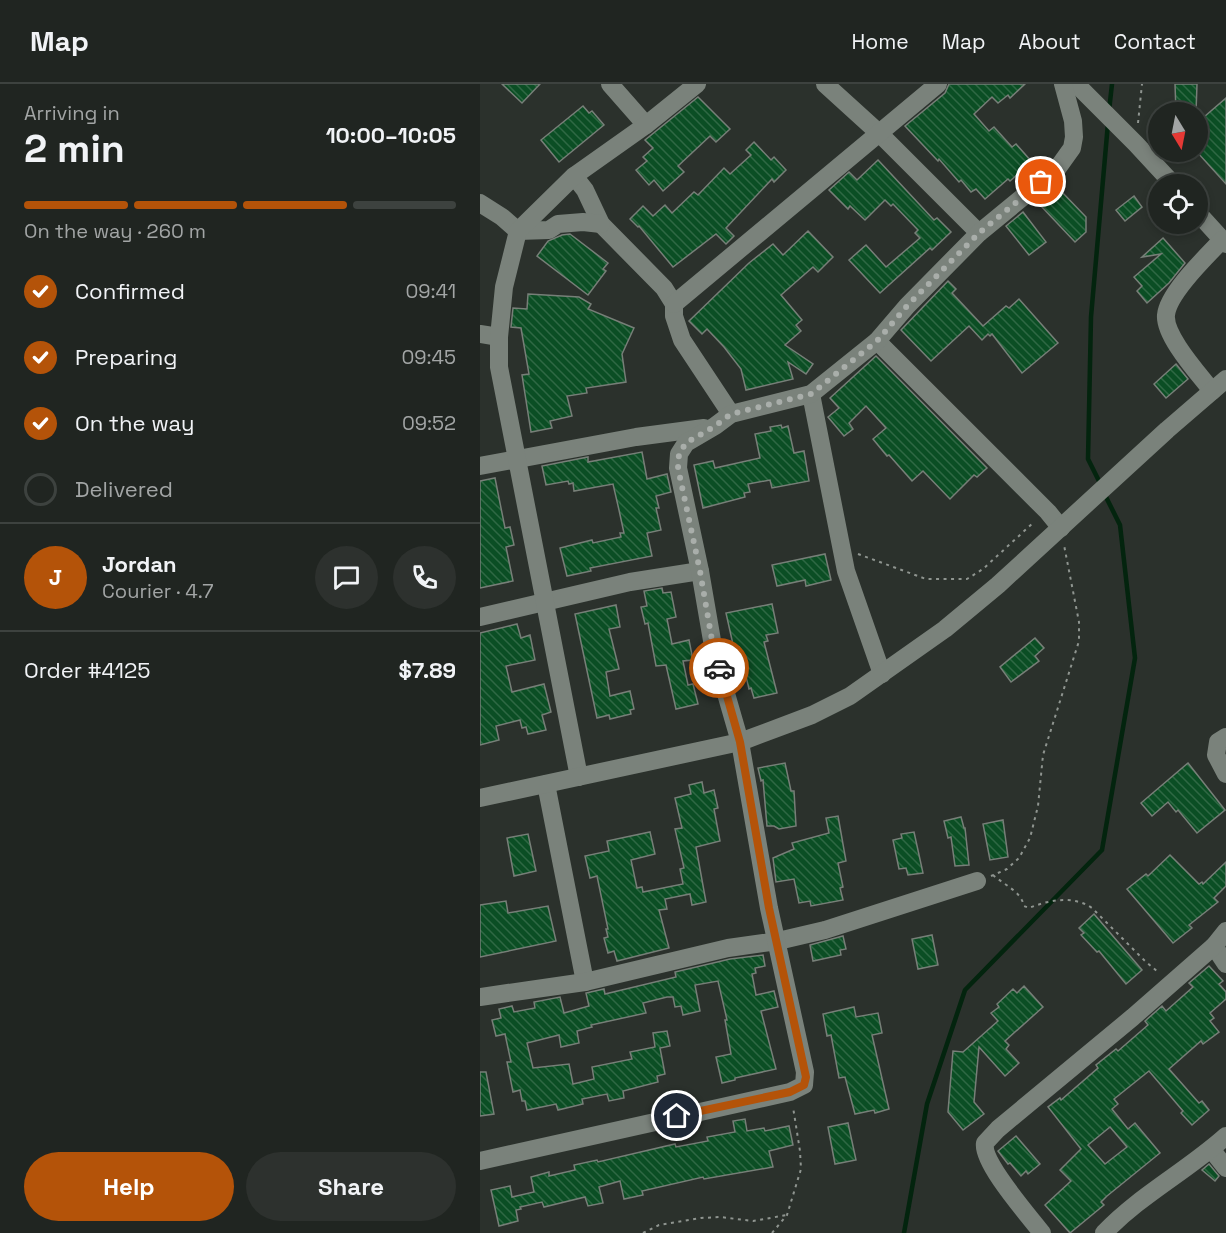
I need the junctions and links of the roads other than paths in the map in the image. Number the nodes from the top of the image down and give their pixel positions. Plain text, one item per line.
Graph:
1 (610, 84) edge
2 (697, 84) edge
3 (825, 84) edge
4 (938, 84) edge
5 (1072, 85) edge
6 (646, 125) junction
7 (880, 134) junction
8 (1164, 174) edge
9 (574, 176) junction
10 (480, 203) edge
11 (601, 224) junction
12 (1208, 224) edge
13 (518, 231) junction
14 (979, 233) junction
15 (1224, 242) edge
16 (674, 304) junction
17 (480, 333) edge
18 (499, 337) junction
19 (877, 341) junction
20 (1226, 378) edge
21 (1212, 391) junction
22 (811, 394) junction
23 (731, 414) junction
24 (715, 426) junction
25 (516, 460) junction
26 (480, 466) edge
27 (1060, 528) junction
28 (700, 571) junction
29 (546, 601) junction
30 (480, 617) edge
31 (882, 674) junction
32 (1226, 737) edge
33 (740, 742) junction
34 (1226, 774) edge
35 (579, 777) junction
36 (546, 784) junction
37 (480, 798) edge
38 (985, 878) road end
39 (1226, 931) edge
40 (778, 941) junction
41 (1214, 946) junction
42 (1226, 964) edge
43 (585, 982) junction
44 (480, 997) edge
45 (1226, 1136) edge
46 (1211, 1149) junction
47 (480, 1161) edge
48 (1226, 1168) edge
49 (1042, 1233) edge
50 (1104, 1233) edge

1 - 6 street
2 - 6 street
3 - 7 street
4 - 7 street
5 - 8 street
5 - 14 street
6 - 9 street
7 - 14 street
7 - 16 street
9 - 11 street
9 - 13 street
10 - 13 street
11 - 13 street
11 - 16 street
12 - 15 street
13 - 18 street
14 - 19 street
15 - 21 street
16 - 23 street
17 - 18 street
18 - 25 street
19 - 22 street
19 - 27 street
20 - 21 street
21 - 27 street
22 - 23 street
22 - 31 street
23 - 24 street
24 - 25 street
24 - 28 street
25 - 26 street
25 - 29 street
27 - 31 street
28 - 29 street
28 - 33 street
29 - 30 street
29 - 35 street
31 - 33 street
32 - 34 street
33 - 35 street
33 - 40 street
35 - 36 street
36 - 37 street
36 - 43 street
38 - 40 street
39 - 41 street
40 - 43 street
40 - 47 street
41 - 42 street
41 - 49 street
43 - 44 street
45 - 46 street
46 - 48 street
46 - 50 street

